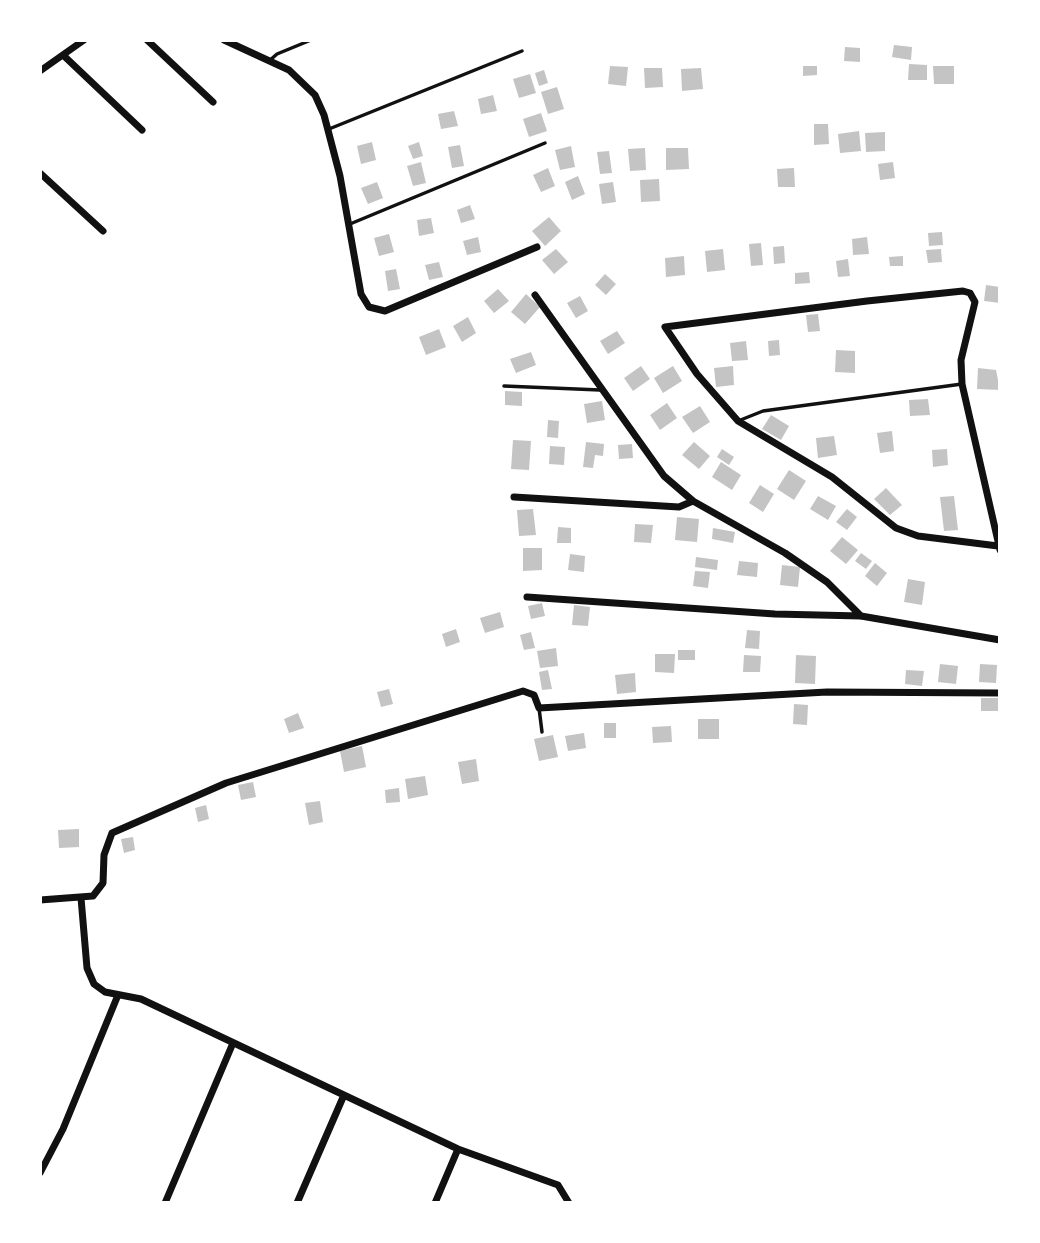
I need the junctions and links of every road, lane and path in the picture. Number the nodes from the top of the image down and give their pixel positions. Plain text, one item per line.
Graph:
1 (84, 40) edge
2 (148, 40) edge
3 (224, 40) edge
4 (311, 40) edge
5 (522, 51) dead end
6 (63, 55) junction
7 (270, 61) junction
8 (40, 71) edge
9 (213, 102) dead end
10 (142, 130) dead end
11 (328, 130) junction
12 (545, 143) dead end
13 (40, 173) edge
14 (350, 224) junction
15 (103, 231) dead end
16 (537, 247) dead end
17 (536, 295) dead end
18 (962, 384) junction
19 (504, 386) dead end
20 (602, 390) junction
21 (738, 421) junction
22 (514, 497) dead end
23 (693, 500) junction
24 (999, 548) edge
25 (527, 597) dead end
26 (861, 616) junction
27 (1000, 640) edge
28 (1000, 693) edge
29 (539, 708) junction
30 (542, 732) dead end
31 (81, 898) junction
32 (40, 900) edge
33 (118, 995) junction
34 (233, 1043) junction
35 (344, 1095) junction
36 (458, 1149) junction
37 (40, 1173) edge
38 (165, 1203) edge
39 (297, 1203) edge
40 (435, 1203) edge
41 (569, 1203) edge

1 - 6 street
2 - 9 street
3 - 7 street
4 - 7 lane
5 - 11 lane
6 - 8 street
6 - 10 street
7 - 11 street
11 - 14 street
12 - 14 lane
13 - 15 street
14 - 16 street
17 - 20 street
18 - 21 lane
18 - 21 street
18 - 24 street
19 - 20 lane
20 - 23 street
21 - 24 street
22 - 23 street
23 - 26 street
25 - 26 street
26 - 27 street
28 - 29 street
29 - 30 lane
29 - 31 street
31 - 32 street
31 - 33 street
33 - 34 street
33 - 37 street
34 - 35 street
34 - 38 street
35 - 36 street
35 - 39 street
36 - 40 street
36 - 41 street

